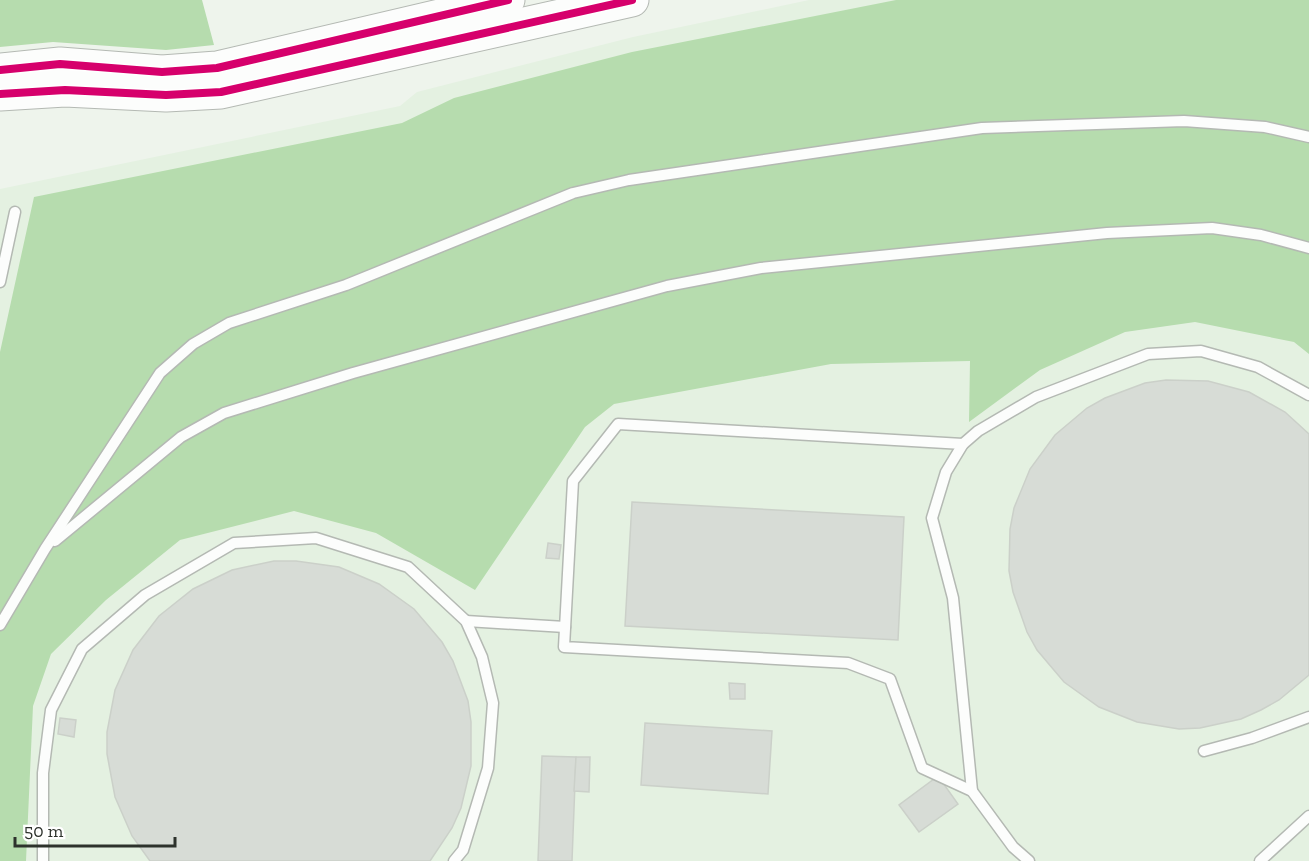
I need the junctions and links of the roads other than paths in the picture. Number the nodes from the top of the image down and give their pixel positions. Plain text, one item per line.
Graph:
1 (508, 0) edge
2 (632, 0) edge
3 (0, 70) edge
4 (0, 94) edge
5 (1309, 137) edge
6 (15, 212) dead end
7 (1309, 248) edge
8 (0, 282) edge
9 (1309, 395) edge
10 (963, 444) junction
11 (45, 549) junction
12 (466, 621) junction
13 (0, 625) edge
14 (565, 627) junction
15 (1309, 717) edge
16 (1204, 751) dead end
17 (972, 791) junction
18 (1309, 816) edge
19 (43, 861) edge
20 (453, 861) edge
21 (1029, 861) edge
22 (1260, 861) edge

1 - 3 main road
2 - 4 main road
5 - 11 lane
6 - 8 lane
7 - 11 lane
9 - 10 lane
10 - 14 lane
10 - 17 lane
11 - 13 lane
12 - 14 lane
12 - 19 lane
12 - 20 lane
14 - 17 lane
15 - 16 lane
17 - 21 lane
18 - 22 lane

